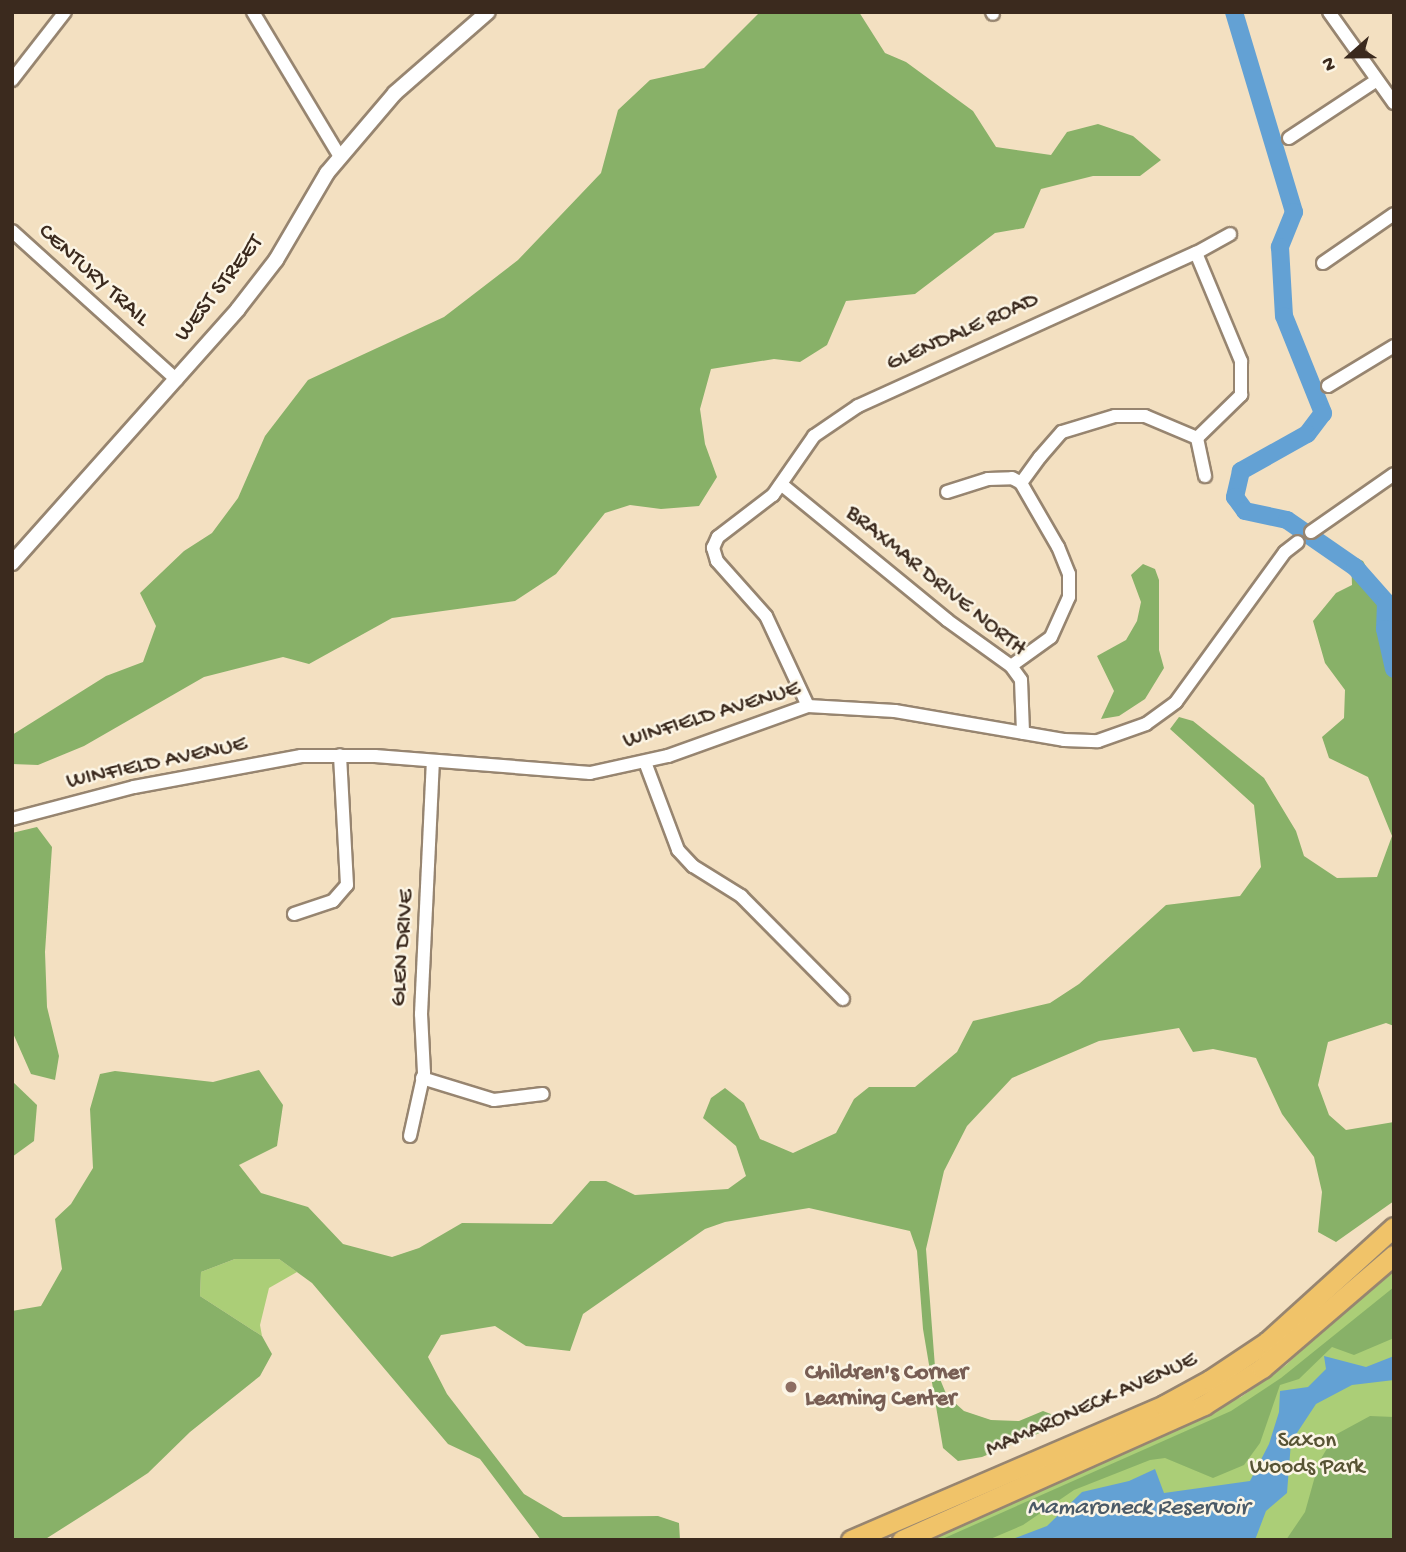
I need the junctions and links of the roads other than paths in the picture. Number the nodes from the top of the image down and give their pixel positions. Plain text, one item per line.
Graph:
1 (65, 12) edge
2 (253, 12) edge
3 (488, 12) edge
4 (1329, 12) edge
5 (12, 80) edge
6 (1377, 80) junction
7 (1394, 103) edge
8 (1289, 138) dead end
9 (340, 157) junction
10 (1394, 214) edge
11 (12, 231) edge
12 (1230, 234) dead end
13 (1196, 253) junction
14 (1323, 263) dead end
15 (1394, 346) edge
16 (177, 380) junction
17 (1328, 386) dead end
18 (1197, 438) junction
19 (1394, 474) edge
20 (1205, 476) dead end
21 (1021, 483) junction
22 (781, 484) junction
23 (947, 492) dead end
24 (1311, 531) dead end
25 (1298, 542) dead end
26 (12, 563) edge
27 (1011, 666) junction
28 (808, 706) junction
29 (1023, 733) junction
30 (340, 755) junction
31 (433, 762) junction
32 (645, 762) junction
33 (12, 819) edge
34 (295, 914) dead end
35 (843, 999) dead end
36 (422, 1078) junction
37 (543, 1094) dead end
38 (410, 1136) dead end
39 (1394, 1227) edge
40 (1394, 1255) edge
41 (1309, 1316) junction
42 (851, 1540) edge
43 (902, 1540) edge

1 - 5 street
2 - 9 street
3 - 9 street, WEST STREET
4 - 6 street
6 - 7 street
6 - 8 street
9 - 16 street, WEST STREET
10 - 14 street
11 - 16 street, CENTURY TRAIL
12 - 13 street, GLENDALE ROAD
13 - 18 street
13 - 22 street, GLENDALE ROAD
15 - 17 street
16 - 26 street, WEST STREET
18 - 20 street
18 - 21 street
19 - 24 street
21 - 23 street
21 - 27 street
22 - 27 street, BRAXMAR DRIVE NORTH
22 - 28 street, GLENDALE ROAD
25 - 29 street, WINFIELD AVENUE
27 - 29 street, BRAXMAR DRIVE NORTH
28 - 29 street, WINFIELD AVENUE
28 - 32 street, WINFIELD AVENUE
30 - 31 street, WINFIELD AVENUE
30 - 33 street, WINFIELD AVENUE
30 - 34 street
31 - 32 street, WINFIELD AVENUE
31 - 36 street, GLEN DRIVE
32 - 35 street
36 - 37 street
36 - 38 street, GLEN DRIVE
39 - 41 main road, MAMARONECK AVENUE
40 - 41 main road, MAMARONECK AVENUE
41 - 42 main road, MAMARONECK AVENUE
41 - 43 main road, MAMARONECK AVENUE

